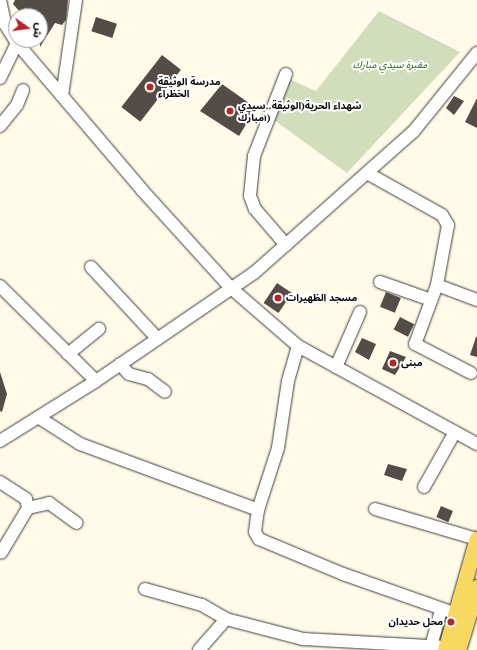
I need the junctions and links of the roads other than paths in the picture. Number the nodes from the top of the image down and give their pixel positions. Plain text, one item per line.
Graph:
1 (0, 0) edge
2 (76, 0) edge
3 (8, 29) edge
4 (13, 48) edge
5 (21, 48) edge
6 (476, 57) edge
7 (286, 74) dead end
8 (0, 78) edge
9 (23, 90) dead end
10 (62, 96) junction
11 (0, 126) edge
12 (366, 173) junction
13 (286, 245) junction
14 (90, 267) dead end
15 (380, 282) dead end
16 (0, 286) edge
17 (437, 286) junction
18 (231, 288) junction
19 (431, 300) junction
20 (477, 300) edge
21 (360, 312) dead end
22 (99, 329) dead end
23 (157, 338) junction
24 (298, 346) junction
25 (68, 354) junction
26 (120, 364) junction
27 (336, 367) junction
28 (471, 373) dead end
29 (96, 381) junction
30 (165, 392) dead end
31 (38, 417) junction
32 (455, 432) junction
33 (0, 440) edge
34 (477, 444) edge
35 (0, 482) edge
36 (424, 487) dead end
37 (28, 508) junction
38 (375, 509) dead end
39 (258, 510) junction
40 (77, 523) dead end
41 (477, 538) edge
42 (1, 554) edge
43 (477, 587) edge
44 (145, 589) dead end
45 (447, 612) junction
46 (226, 619) junction
47 (442, 649) edge
48 (199, 650) edge

1 - 3 street
2 - 10 street
4 - 8 street
5 - 10 street
6 - 12 street
7 - 13 street
9 - 11 street
10 - 18 street
12 - 13 street
12 - 17 street
13 - 18 street
14 - 23 street
15 - 19 street
16 - 25 street
17 - 19 street
17 - 20 street
18 - 23 street
18 - 24 street
19 - 28 street
21 - 27 street
22 - 25 street
23 - 26 street
24 - 27 street
24 - 39 street
25 - 29 street
26 - 29 street
26 - 30 street
27 - 32 street
29 - 31 street
31 - 33 street
31 - 39 street
32 - 34 street
32 - 36 street
35 - 37 street
37 - 40 street
37 - 42 street
38 - 41 street
39 - 45 street
41 - 45 main road
43 - 47 main road
44 - 46 street
45 - 47 main road
46 - 47 street
46 - 48 street

